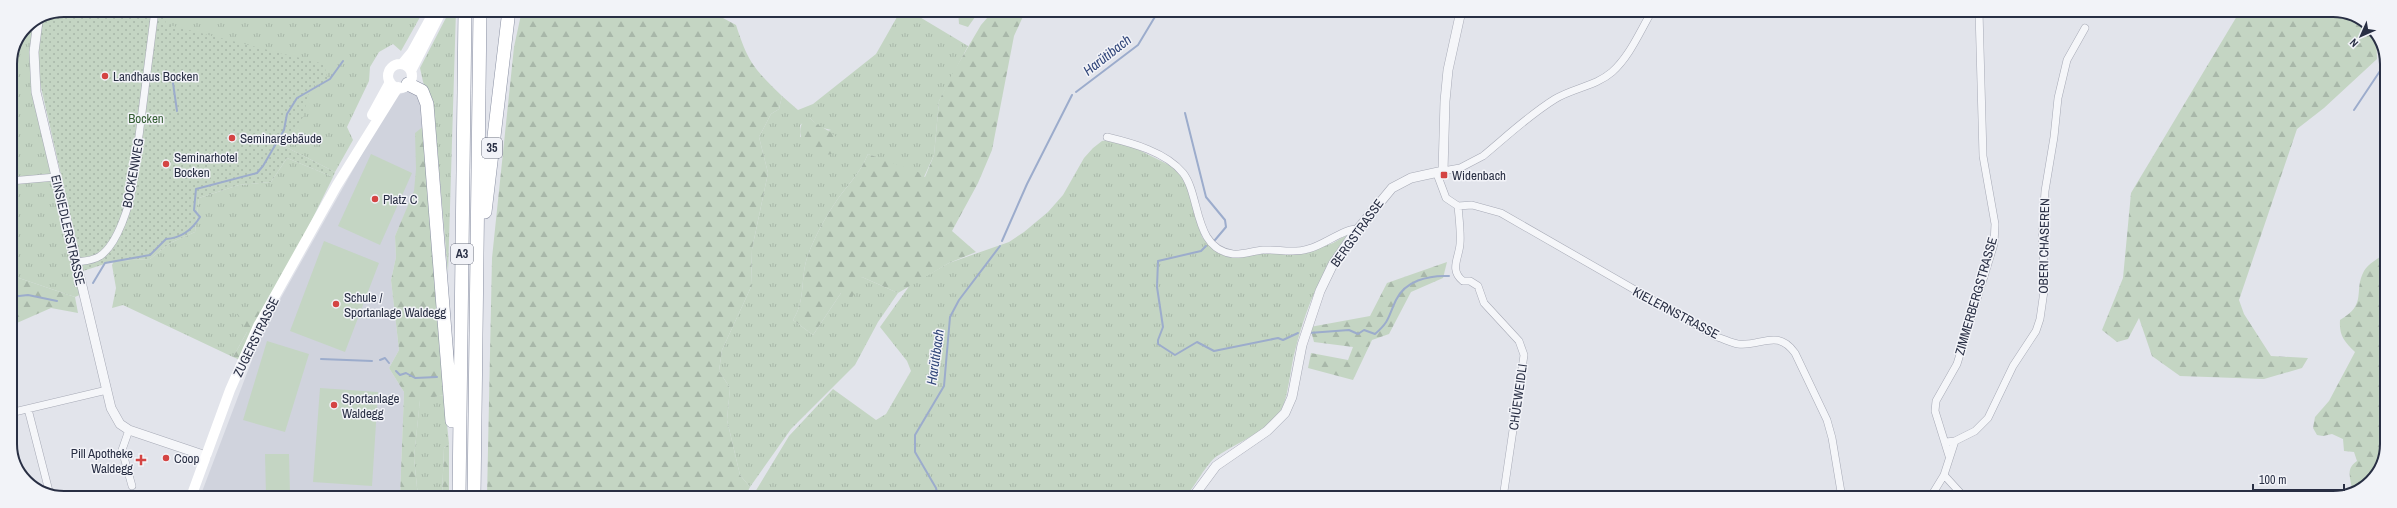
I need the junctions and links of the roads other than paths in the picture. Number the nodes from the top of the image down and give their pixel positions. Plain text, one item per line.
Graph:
1 (154, 17) edge
2 (430, 17) edge
3 (438, 17) edge
4 (465, 17) edge
5 (480, 17) edge
6 (508, 17) edge
7 (1460, 17) edge
8 (1649, 17) edge
9 (1979, 17) edge
10 (37, 25) edge
11 (2085, 28) dead end
12 (402, 64) junction
13 (402, 81) junction
14 (1107, 137) dead end
15 (1440, 173) junction
16 (56, 177) junction
17 (17, 180) edge
18 (1458, 206) junction
19 (1358, 229) junction
20 (76, 262) junction
21 (477, 286) junction
22 (107, 390) junction
23 (28, 409) junction
24 (17, 412) edge
25 (130, 430) junction
26 (1956, 441) junction
27 (1946, 442) junction
28 (206, 456) junction
29 (1949, 456) junction
30 (1944, 475) junction
31 (132, 486) dead end
32 (48, 488) edge
33 (193, 491) edge
34 (458, 491) edge
35 (458, 491) edge
36 (474, 491) edge
37 (1198, 491) edge
38 (1504, 491) edge
39 (1841, 491) edge
40 (1934, 491) edge
41 (1959, 491) edge

1 - 20 street, BOCKENWEG
2 - 12 main road, ZUGERSTRASSE
3 - 13 main road, ZUGERSTRASSE
4 - 35 highway, A3
5 - 21 highway, A3
6 - 21 highway, 35
7 - 15 street
8 - 15 street
9 - 27 street, ZIMMERBERGSTRASSE
10 - 16 street, EINSIEDLERSTRASSE
11 - 26 street, OBERI CHASEREN
12 - 13 main road
12 - 13 main road, ZUGERSTRASSE
13 - 28 main road, ZUGERSTRASSE
13 - 34 highway
14 - 19 street
15 - 18 street
15 - 19 street, BERGSTRASSE
16 - 17 street
16 - 20 street, EINSIEDLERSTRASSE
18 - 38 street, CHÜEWEIDLI
18 - 39 street, KIELERNSTRASSE
19 - 37 street, BERGSTRASSE
20 - 22 street, EINSIEDLERSTRASSE
21 - 36 highway, A3
22 - 23 street
22 - 25 street, EINSIEDLERSTRASSE
23 - 24 street
23 - 32 street
25 - 28 street, EINSIEDLERSTRASSE
25 - 31 street
26 - 27 street
26 - 29 street
27 - 29 street, ZIMMERBERGSTRASSE
28 - 33 main road, ZUGERSTRASSE
29 - 30 street
30 - 40 street
30 - 41 street

